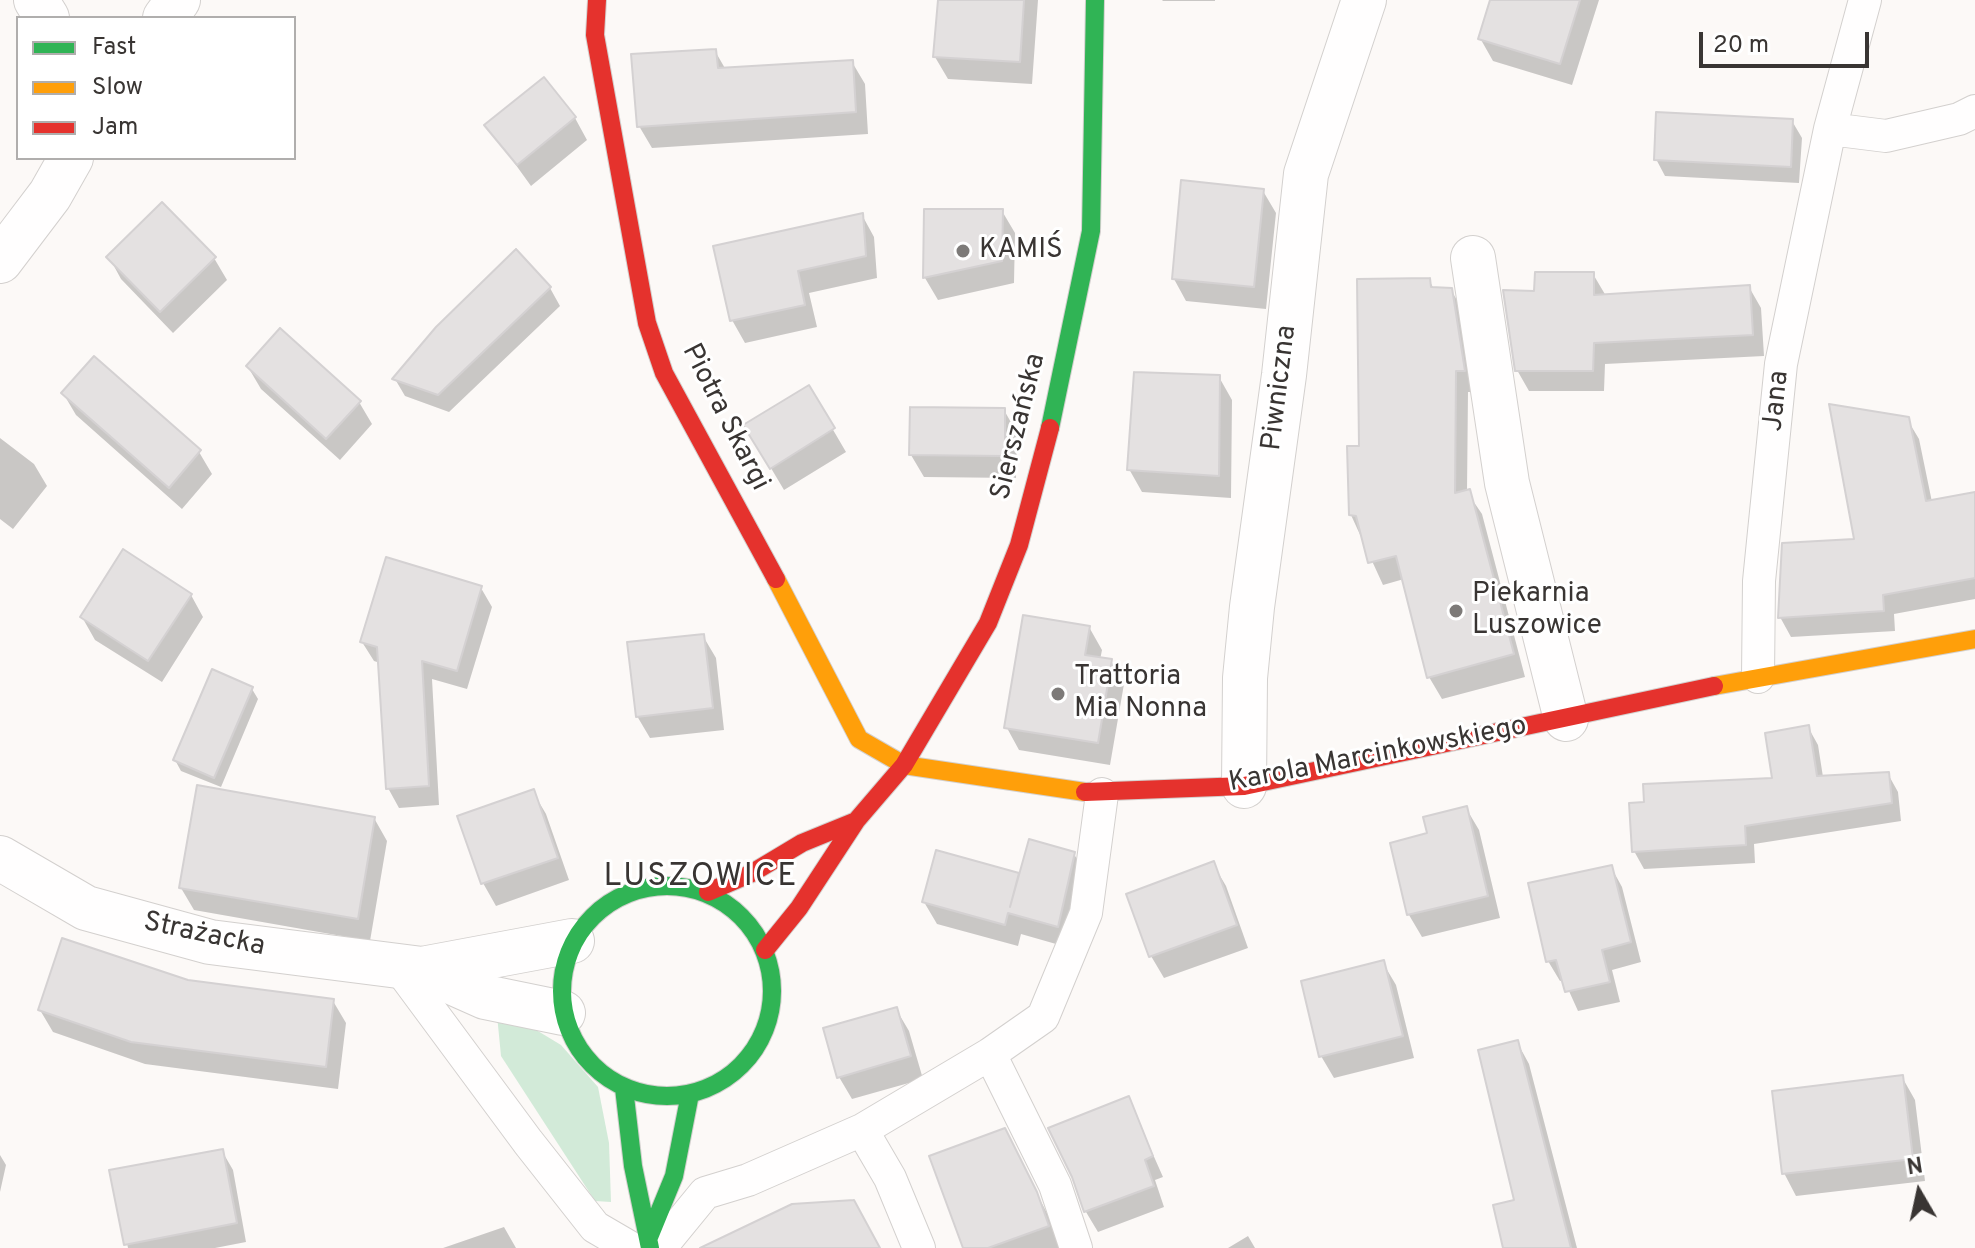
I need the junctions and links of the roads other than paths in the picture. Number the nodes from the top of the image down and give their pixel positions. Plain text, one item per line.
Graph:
1 (597, 0) edge
2 (1095, 0) edge
3 (1364, 0) edge
4 (1865, 0) edge
5 (1975, 111) edge
6 (1830, 129) junction
7 (70, 160) edge
8 (1473, 258) dead end
9 (0, 261) edge
10 (1975, 639) edge
11 (1758, 677) junction
12 (1566, 719) junction
13 (904, 765) junction
14 (1244, 786) junction
15 (1102, 794) junction
16 (856, 821) junction
17 (0, 858) edge
18 (708, 892) junction
19 (572, 941) junction
20 (765, 950) junction
21 (410, 967) junction
22 (563, 1013) junction
23 (990, 1054) junction
24 (624, 1088) junction
25 (690, 1094) junction
26 (862, 1130) junction
27 (647, 1245) edge
28 (919, 1248) edge
29 (1076, 1248) edge

1 - 13 street, Piotra Skargi
2 - 13 street, Sierszańska
3 - 14 street, Piwniczna
4 - 6 lane, Jana
5 - 6 lane
6 - 11 lane, Jana
7 - 9 street
8 - 12 street, Karola Marcinkowskiego
10 - 11 street, Karola Marcinkowskiego
11 - 12 street, Karola Marcinkowskiego
12 - 14 street, Karola Marcinkowskiego
13 - 15 street, Karola Marcinkowskiego
13 - 16 street, Sierszańska
14 - 15 street, Karola Marcinkowskiego
15 - 23 lane
16 - 18 street, Sierszańska
16 - 20 street, Sierszańska
17 - 21 street, Strażacka
18 - 19 street
18 - 20 street
19 - 21 street, Strażacka
19 - 22 street
20 - 25 street
21 - 22 street, Strażacka
21 - 27 lane
22 - 24 street
23 - 26 lane
23 - 29 lane
24 - 25 street
24 - 27 street
25 - 27 street
26 - 27 lane
26 - 28 lane

